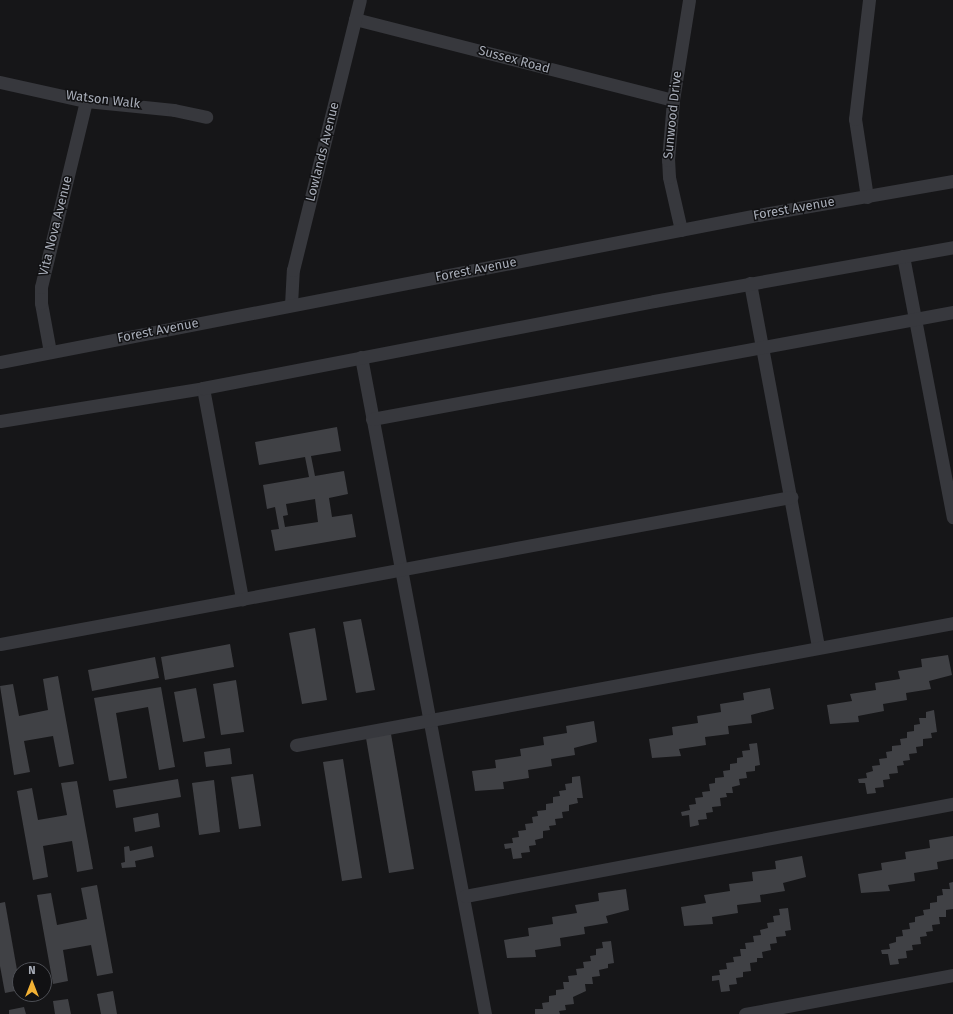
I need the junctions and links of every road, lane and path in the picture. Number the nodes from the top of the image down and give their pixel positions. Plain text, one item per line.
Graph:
1 (360, 0) edge
2 (689, 0) edge
3 (869, 0) edge
4 (355, 19) junction
5 (0, 82) edge
6 (673, 100) junction
7 (86, 101) junction
8 (206, 117) dead end
9 (953, 181) edge
10 (867, 197) junction
11 (681, 230) junction
12 (953, 247) edge
13 (903, 256) junction
14 (750, 283) junction
15 (291, 305) junction
16 (953, 312) edge
17 (915, 319) junction
18 (762, 345) junction
19 (50, 352) junction
20 (361, 357) junction
21 (0, 362) edge
22 (203, 388) junction
23 (372, 419) junction
24 (0, 421) edge
25 (948, 468) edge
26 (791, 497) junction
27 (953, 517) edge
28 (400, 570) junction
29 (242, 599) junction
30 (953, 623) edge
31 (0, 644) edge
32 (818, 647) junction
33 (429, 719) junction
34 (296, 745) dead end
35 (953, 804) edge
36 (465, 896) junction
37 (953, 975) edge
38 (485, 1014) edge
39 (745, 1014) edge

1 - 4 street, Lowlands Avenue
2 - 6 street, Sunwood Drive
3 - 10 street
4 - 6 street, Sussex Road
4 - 15 street, Lowlands Avenue
5 - 7 street, Watson Walk
6 - 11 street, Sunwood Drive
7 - 8 street, Watson Walk
7 - 19 street, Vita Nova Avenue
9 - 10 street, Forest Avenue
10 - 11 street, Forest Avenue
11 - 15 street, Forest Avenue
12 - 13 street
13 - 14 street
13 - 17 street
14 - 18 street
14 - 20 street
15 - 19 street, Forest Avenue
16 - 17 street
17 - 18 street
17 - 25 street
18 - 23 street
18 - 26 street
19 - 21 street, Forest Avenue
20 - 22 street
20 - 23 street
22 - 24 street
22 - 29 street
23 - 28 street
25 - 27 street
26 - 28 street
26 - 32 street
28 - 29 street
28 - 33 street
29 - 31 street
30 - 32 street
32 - 33 street
33 - 34 street
33 - 36 street
35 - 36 street
36 - 38 street
37 - 39 street

